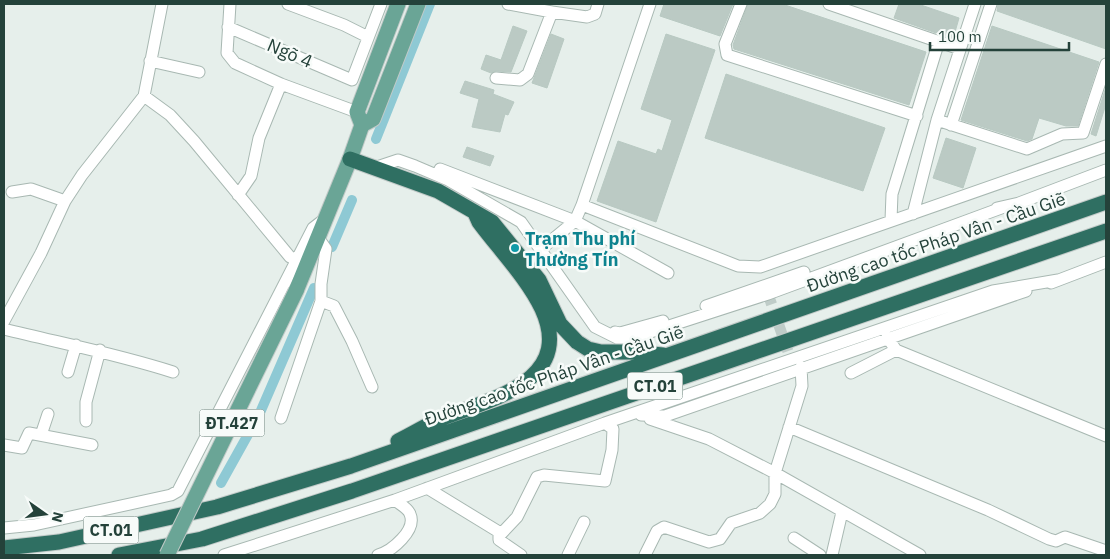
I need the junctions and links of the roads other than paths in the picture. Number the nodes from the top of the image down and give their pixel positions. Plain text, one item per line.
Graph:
1 (162, 4) edge
2 (230, 4) edge
3 (288, 4) edge
4 (418, 4) edge
5 (508, 4) edge
6 (598, 4) edge
7 (650, 4) edge
8 (740, 4) edge
9 (829, 4) edge
10 (975, 4) edge
11 (991, 4) edge
12 (390, 5) edge
13 (545, 9) edge
14 (228, 27) junction
15 (368, 37) junction
16 (939, 41) junction
17 (960, 49) junction
18 (150, 61) junction
19 (1106, 64) edge
20 (199, 72) dead end
21 (496, 78) dead end
22 (281, 84) junction
23 (144, 96) junction
24 (917, 116) junction
25 (359, 118) junction
26 (937, 120) junction
27 (952, 125) junction
28 (1106, 146) edge
29 (350, 159) junction
30 (398, 160) junction
31 (374, 168) junction
32 (1106, 170) edge
33 (12, 192) dead end
34 (238, 195) junction
35 (65, 201) junction
36 (1106, 202) edge
37 (582, 205) junction
38 (475, 212) junction
39 (913, 214) junction
40 (328, 217) junction
41 (891, 220) junction
42 (575, 221) junction
43 (1106, 231) edge
44 (319, 239) junction
45 (541, 249) junction
46 (297, 259) junction
47 (1106, 262) edge
48 (668, 273) dead end
49 (1058, 280) junction
50 (324, 292) junction
51 (4, 321) edge
52 (4, 329) edge
53 (888, 337) junction
54 (76, 345) junction
55 (100, 350) junction
56 (896, 350) junction
57 (667, 356) junction
58 (801, 367) junction
59 (68, 372) dead end
60 (173, 372) dead end
61 (851, 373) dead end
62 (372, 387) dead end
63 (48, 414) dead end
64 (634, 414) junction
65 (281, 418) dead end
66 (86, 421) dead end
67 (605, 423) junction
68 (789, 427) junction
69 (41, 435) junction
70 (1106, 436) edge
71 (4, 445) edge
72 (92, 445) dead end
73 (351, 466) junction
74 (775, 473) junction
75 (427, 488) junction
76 (395, 500) junction
77 (842, 512) junction
78 (584, 522) dead end
79 (4, 528) edge
80 (500, 535) junction
81 (794, 538) dead end
82 (4, 548) edge
83 (504, 551) edge
84 (1106, 551) edge
85 (119, 555) edge
86 (167, 555) edge
87 (229, 555) edge
88 (378, 555) edge
89 (521, 555) edge
90 (568, 555) edge
91 (644, 555) edge
92 (820, 555) edge
93 (832, 555) edge
94 (920, 555) edge

1 - 18 street
2 - 14 street
3 - 15 street
4 - 25 main road, ĐT.427
5 - 13 street
6 - 13 street
7 - 37 street
8 - 24 street
9 - 16 street
10 - 17 street
11 - 27 street
12 - 15 street
12 - 25 main road, ĐT.427
13 - 21 street
14 - 15 street, Ngõ 4
14 - 22 street
16 - 17 street
16 - 24 street
17 - 26 street
18 - 20 street
18 - 23 street
19 - 27 street
22 - 25 street
22 - 34 street
23 - 34 street
23 - 35 street
24 - 41 street
25 - 29 main road, ĐT.427
26 - 27 street
26 - 39 street
28 - 39 street
29 - 31 highway
29 - 40 main road, ĐT.427
30 - 31 street
30 - 42 street
30 - 45 street
31 - 38 highway
32 - 45 street
33 - 35 street
34 - 46 street
35 - 51 street
36 - 57 highway, Đường cao tốc Pháp Vân - Cầu Giẽ / CT.01
37 - 41 street
37 - 42 street
38 - 57 highway
38 - 73 highway
39 - 41 street
40 - 44 main road, ĐT.427
40 - 46 street
42 - 45 street
42 - 48 street
43 - 85 highway, CT.01
44 - 50 street
44 - 86 main road, ĐT.427, bridge
46 - 79 street
47 - 49 street
49 - 53 street
49 - 64 street
50 - 62 street
50 - 65 street
52 - 54 street
53 - 56 street
53 - 58 street
54 - 55 street
54 - 59 street
55 - 60 street
55 - 66 street
56 - 61 street
56 - 70 street
57 - 73 highway, Đường cao tốc Pháp Vân - Cầu Giẽ / CT.01
58 - 64 street
58 - 68 street
63 - 69 street
64 - 67 street
64 - 74 street
67 - 75 street
67 - 80 street
68 - 74 street
68 - 84 street
69 - 71 street
69 - 72 street
73 - 82 highway, Đường cao tốc Pháp Vân - Cầu Giẽ / CT.01
74 - 77 street
74 - 91 street
75 - 76 street
75 - 80 street
76 - 87 street
76 - 88 street
77 - 93 street
77 - 94 street
78 - 90 street
80 - 83 street
81 - 92 street
83 - 89 street

